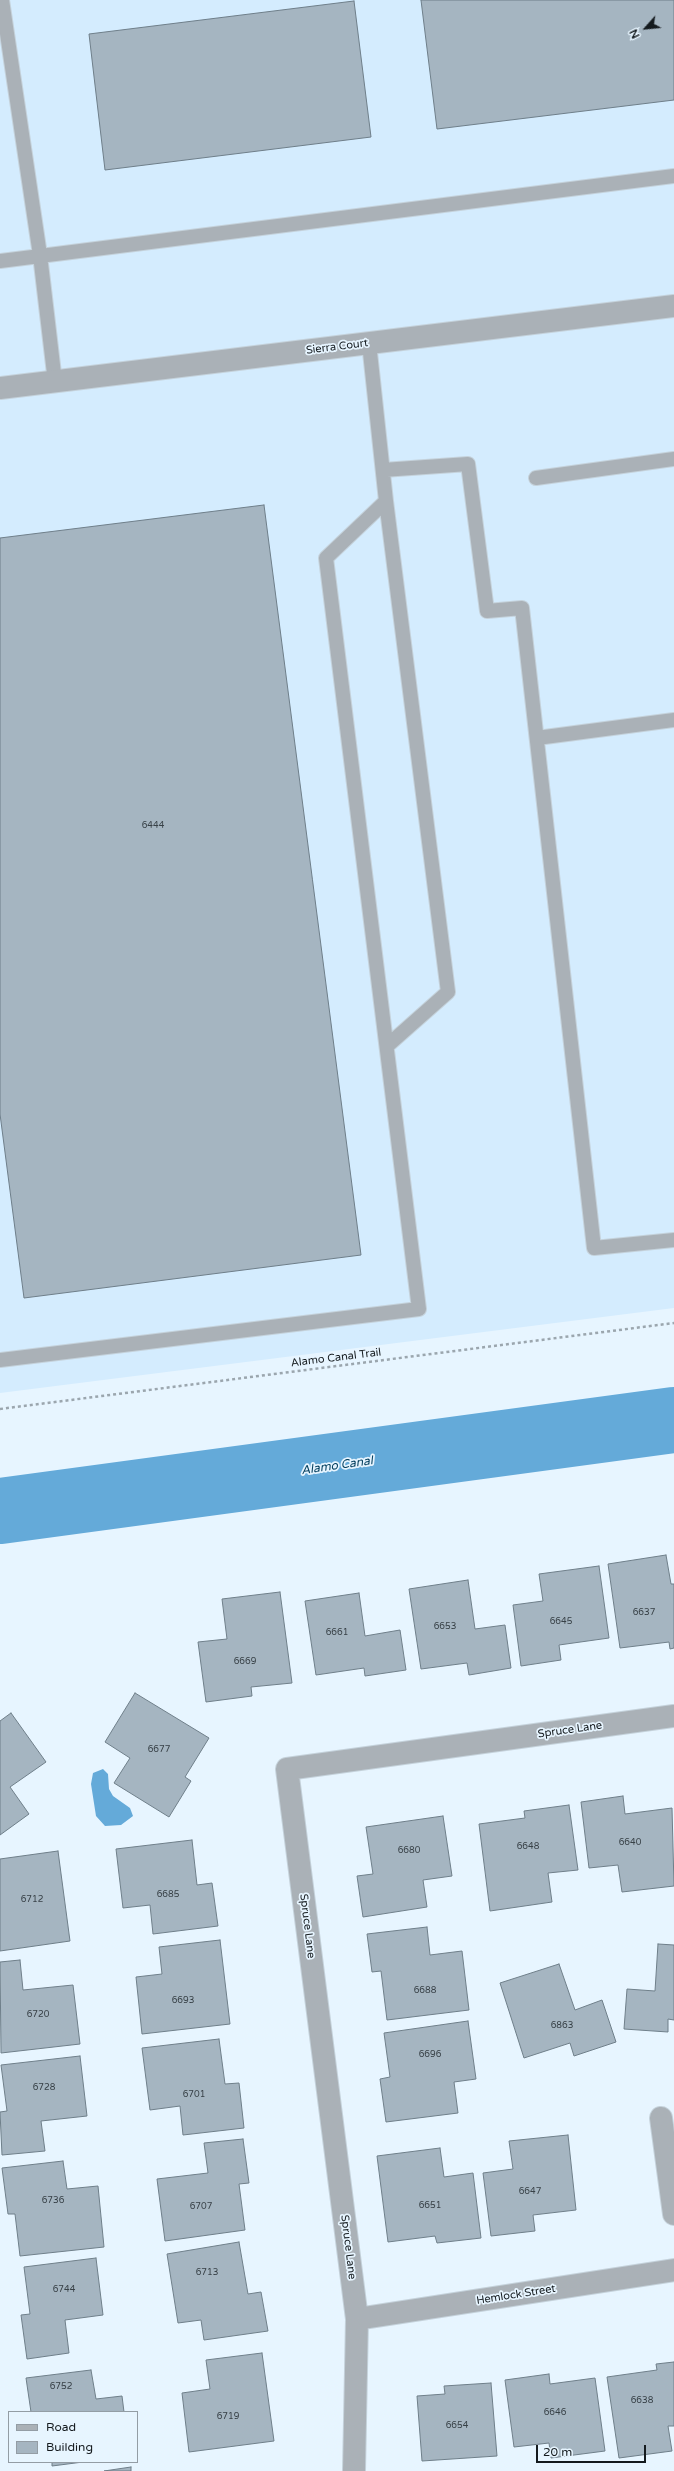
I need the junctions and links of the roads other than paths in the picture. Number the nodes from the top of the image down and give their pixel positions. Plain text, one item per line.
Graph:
1 (2, 0) edge
2 (674, 176) edge
3 (40, 256) junction
4 (0, 260) edge
5 (674, 306) edge
6 (369, 343) junction
7 (55, 382) junction
8 (0, 388) edge
9 (674, 459) edge
10 (383, 470) junction
11 (536, 478) dead end
12 (386, 502) junction
13 (674, 720) edge
14 (536, 738) junction
15 (387, 1046) junction
16 (674, 1240) edge
17 (0, 1360) edge
18 (674, 1716) edge
19 (660, 2118) dead end
20 (674, 2214) edge
21 (674, 2270) edge
22 (357, 2319) junction
23 (354, 2471) edge

1 - 3 lane
2 - 3 lane
3 - 4 lane
3 - 7 lane
5 - 6 street, Sierra Court
6 - 7 street, Sierra Court
6 - 10 lane
7 - 8 street, Sierra Court
9 - 11 lane
10 - 12 lane
10 - 14 lane
12 - 15 lane
12 - 15 lane
13 - 14 lane
14 - 16 lane
15 - 17 lane
18 - 22 street, Spruce Lane
19 - 20 street
21 - 22 street, Hemlock Street
22 - 23 street, Spruce Lane

